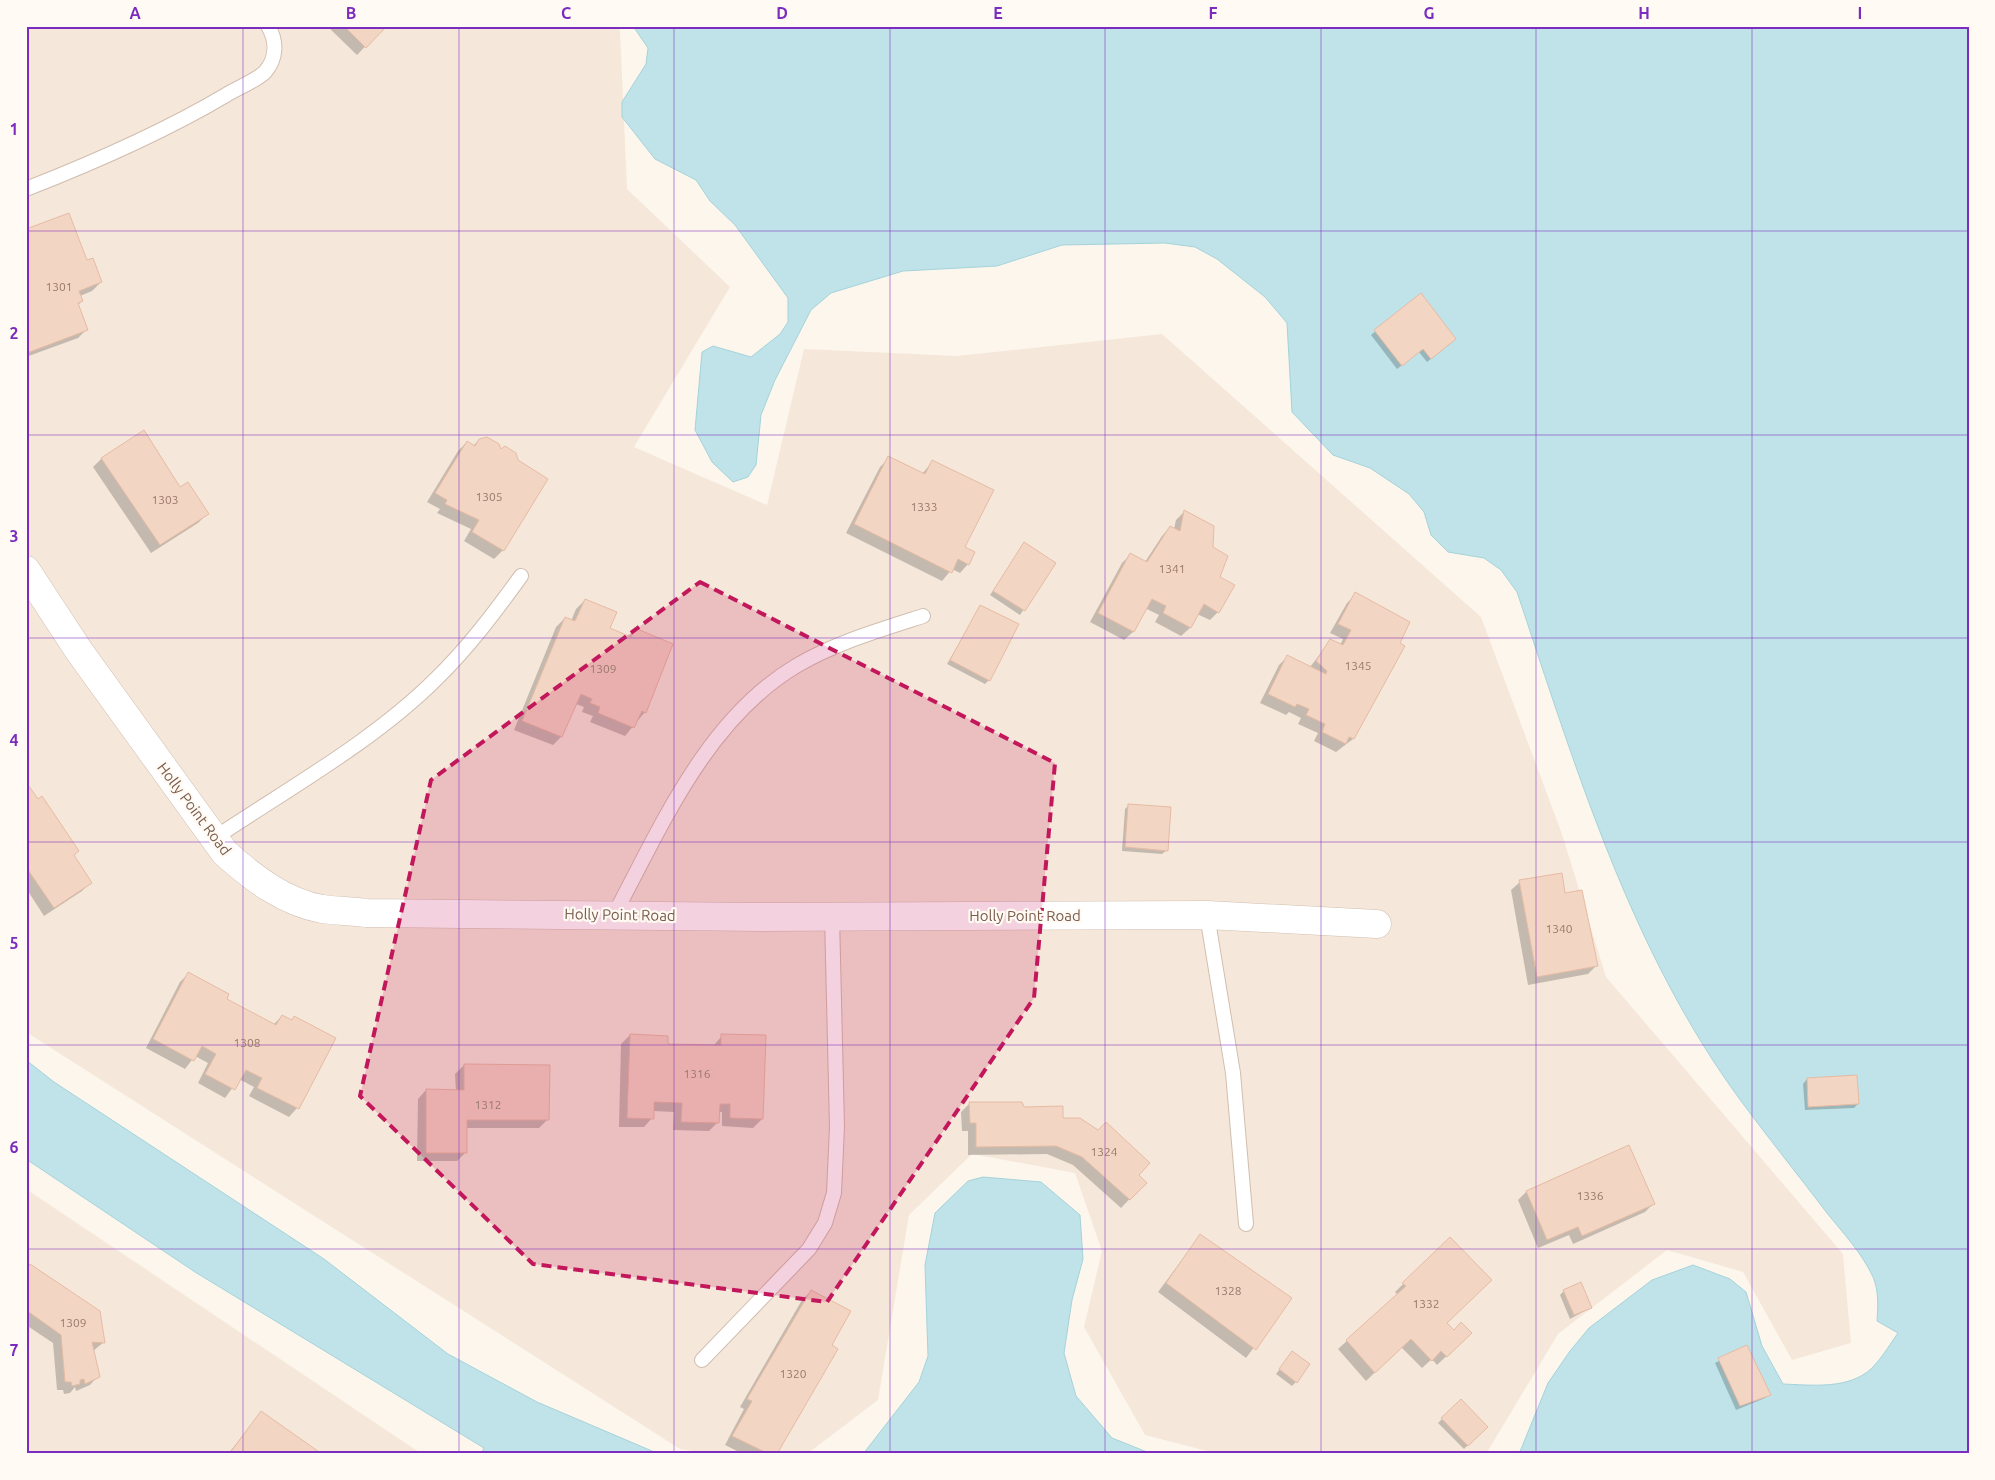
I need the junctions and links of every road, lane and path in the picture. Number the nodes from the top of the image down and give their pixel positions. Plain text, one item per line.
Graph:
1 (268, 26) edge
2 (26, 189) edge
3 (26, 570) edge
4 (521, 576) dead end
5 (923, 616) dead end
6 (213, 839) junction
7 (614, 915) junction
8 (1207, 915) junction
9 (832, 916) junction
10 (1377, 924) dead end
11 (1246, 1224) dead end
12 (702, 1360) dead end

1 - 2 lane
3 - 6 street, Holly Point Road
4 - 6 lane
5 - 7 lane
6 - 7 street, Holly Point Road
7 - 9 street, Holly Point Road
8 - 9 street, Holly Point Road
8 - 10 street, Holly Point Road
8 - 11 lane
9 - 12 lane

